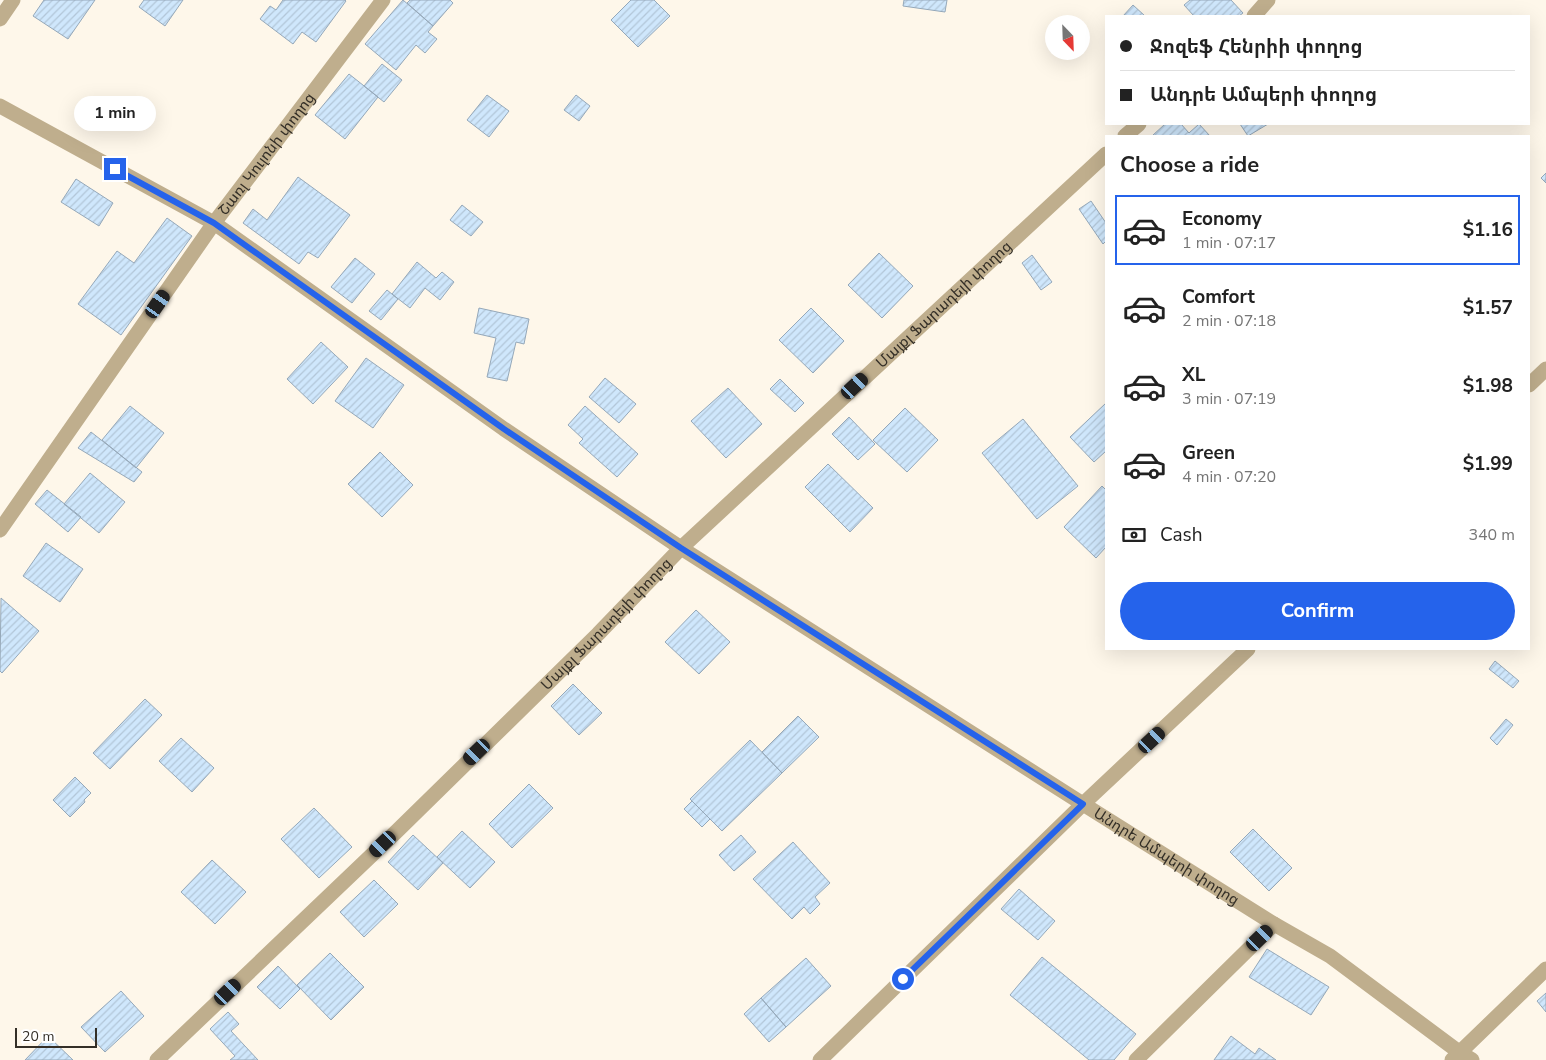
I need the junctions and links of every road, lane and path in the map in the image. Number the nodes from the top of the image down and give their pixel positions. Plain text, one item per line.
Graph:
1 (13, 0) edge
2 (382, 0) edge
3 (1268, 0) edge
4 (1255, 15) edge
5 (0, 19) edge
6 (0, 106) edge
7 (1138, 125) edge
8 (1126, 135) edge
9 (1105, 155) edge
10 (214, 223) junction
11 (1546, 369) edge
12 (1530, 384) edge
13 (0, 530) edge
14 (681, 548) junction
15 (1247, 650) edge
16 (1083, 804) junction
17 (1274, 924) junction
18 (1546, 969) edge
19 (1461, 1058) edge
20 (157, 1060) edge
21 (820, 1060) edge
22 (1136, 1060) edge

1 - 5 street
2 - 10 street, Շառլ Կուլոնի փողոց
3 - 4 street
6 - 10 street, Անդրե Ամպերի փողոց
7 - 8 street
9 - 14 street, Մայքլ Ֆարադեյի փողոց
10 - 13 street, Շառլ Կուլոնի փողոց
10 - 14 street, Անդրե Ամպերի փողոց
11 - 12 street
14 - 16 street, Անդրե Ամպերի փողոց
14 - 20 street, Մայքլ Ֆարադեյի փողոց
15 - 16 street
16 - 17 street, Անդրե Ամպերի փողոց
16 - 21 street
17 - 19 street, Անդրե Ամպերի փողոց
17 - 22 street
18 - 19 street

